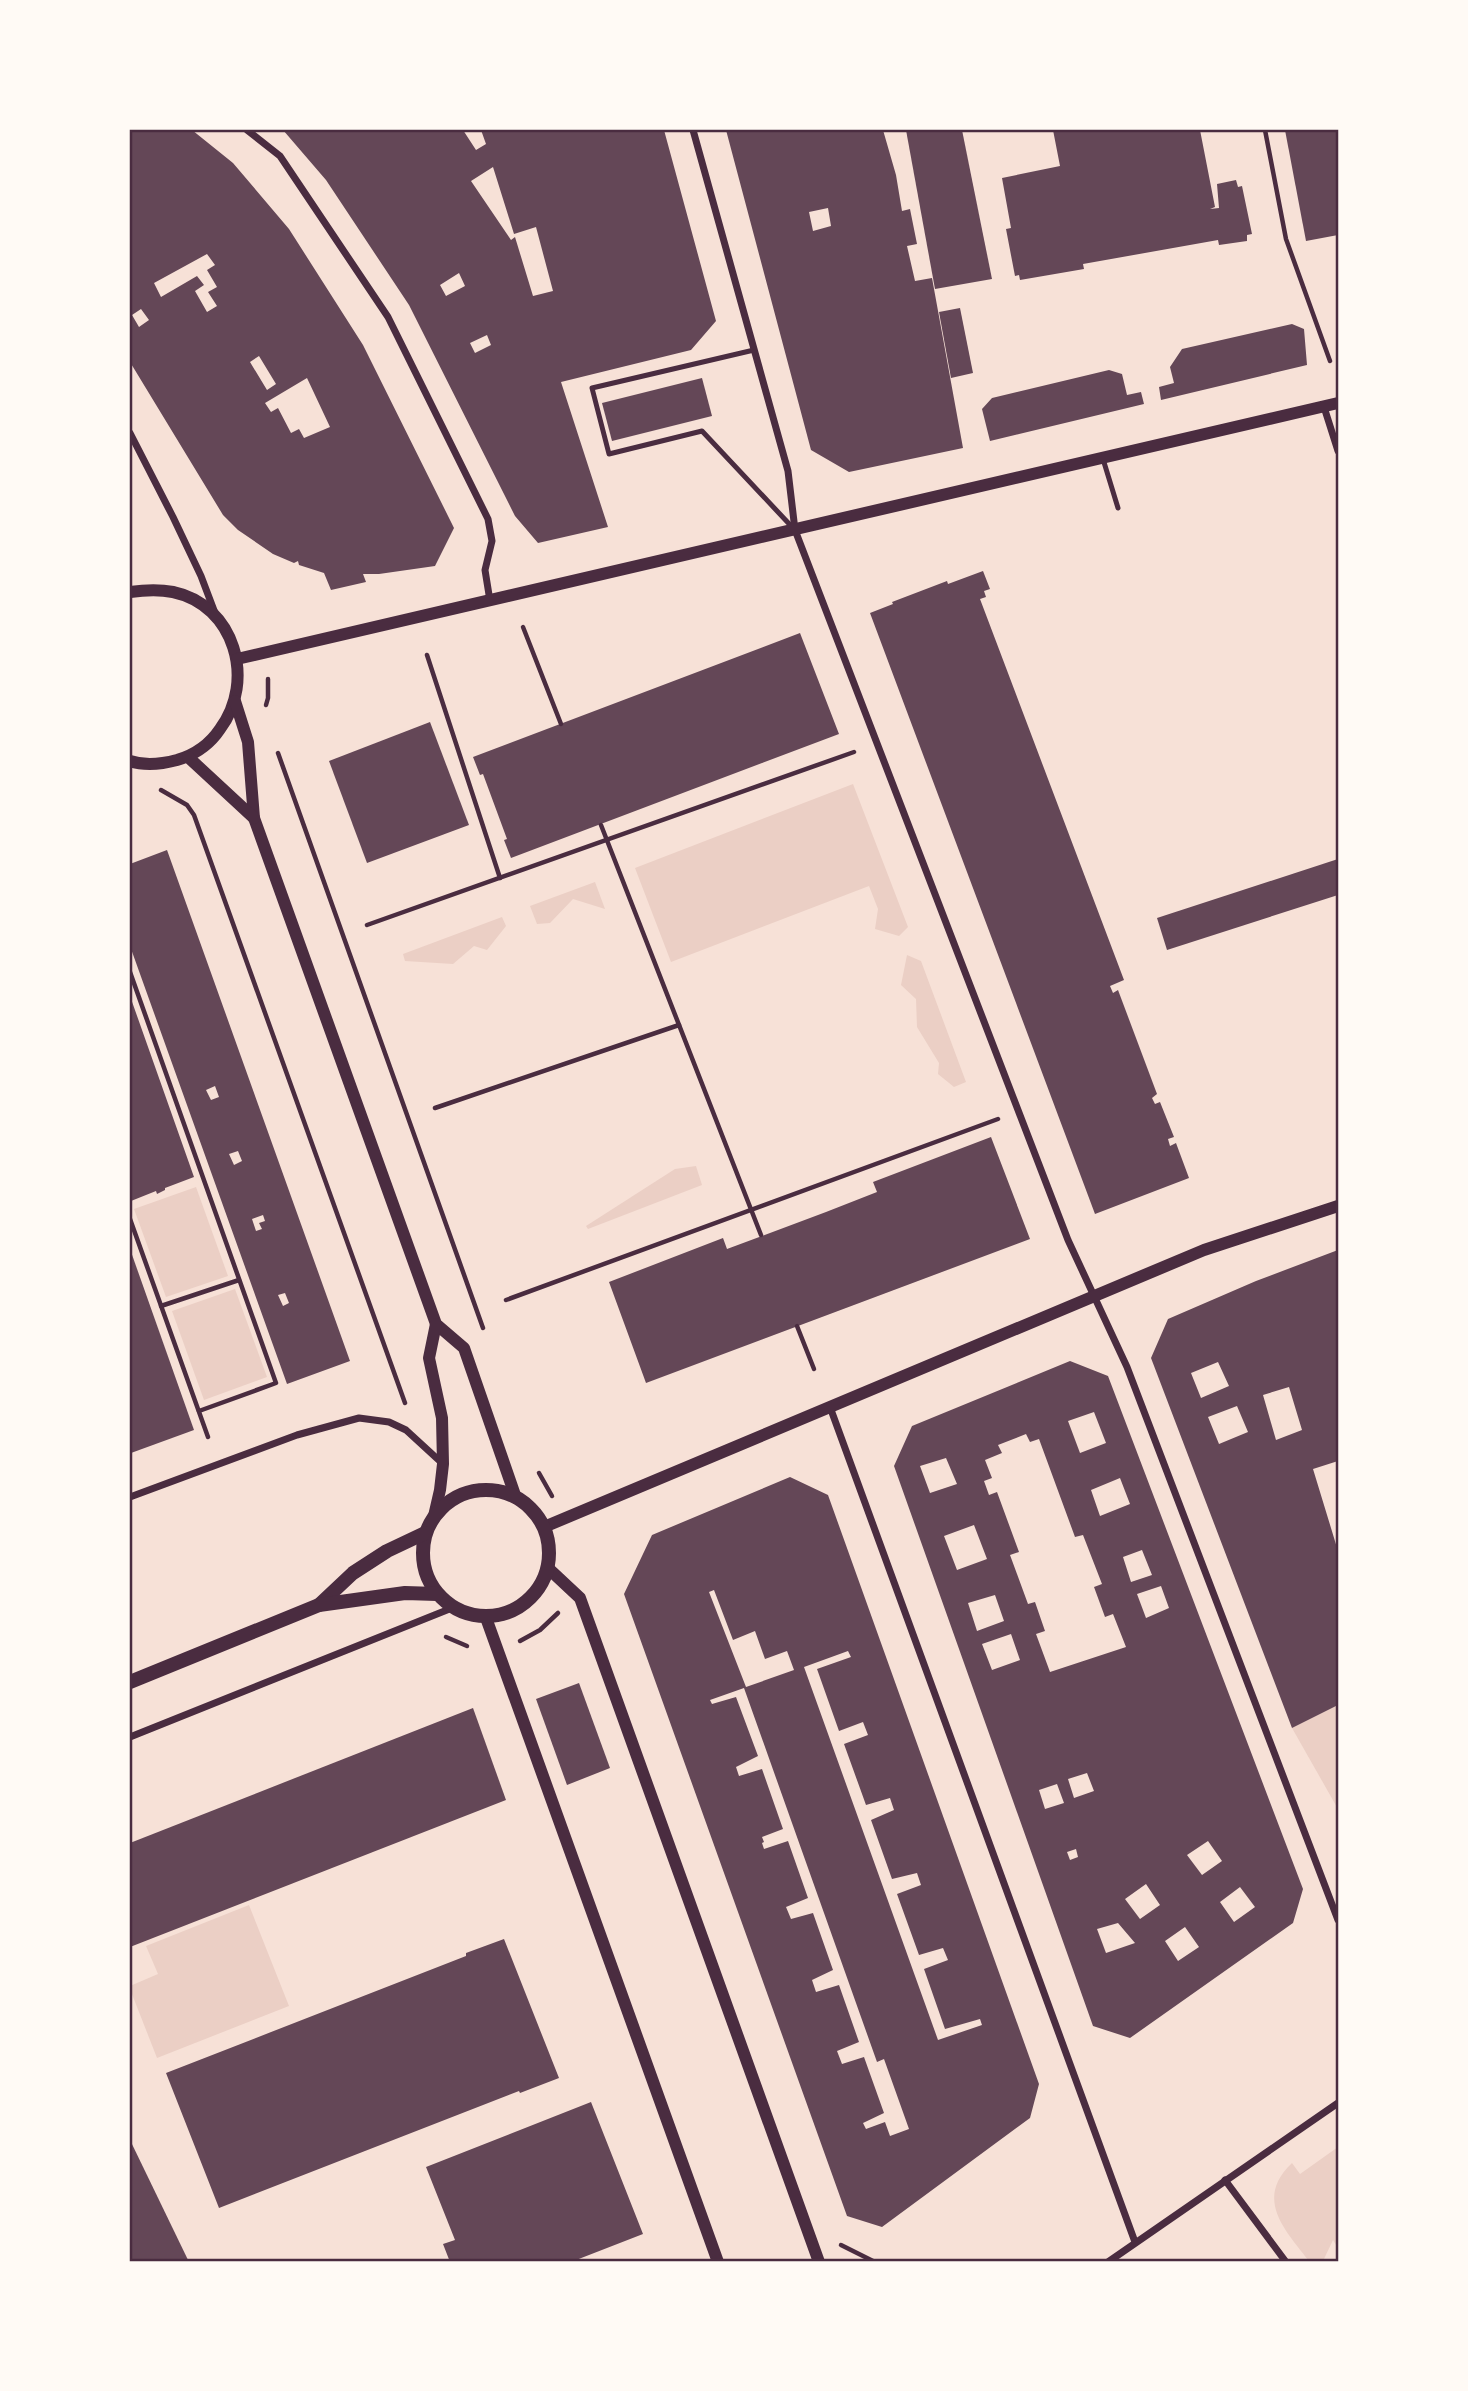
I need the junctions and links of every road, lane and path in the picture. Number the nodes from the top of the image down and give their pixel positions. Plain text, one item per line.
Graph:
1 (247, 130) edge
2 (693, 130) edge
3 (1265, 130) edge
4 (754, 350) junction
5 (1329, 361) dead end
6 (1339, 403) edge
7 (1324, 407) junction
8 (130, 433) edge
9 (1339, 451) edge
10 (1103, 459) junction
11 (1118, 508) dead end
12 (795, 530) junction
13 (130, 592) edge
14 (490, 601) junction
15 (216, 617) junction
16 (523, 627) dead end
17 (427, 655) dead end
18 (237, 659) junction
19 (235, 701) junction
20 (561, 724) dead end
21 (877, 744) junction
22 (277, 752) dead end
23 (188, 757) junction
24 (130, 761) edge
25 (157, 788) dead end
26 (254, 818) junction
27 (601, 825) dead end
28 (607, 840) junction
29 (500, 878) junction
30 (367, 925) dead end
31 (130, 972) edge
32 (679, 1025) junction
33 (435, 1108) dead end
34 (1018, 1112) junction
35 (1339, 1206) edge
36 (752, 1210) junction
37 (130, 1219) edge
38 (761, 1235) dead end
39 (239, 1280) junction
40 (1094, 1296) junction
41 (506, 1300) dead end
42 (161, 1306) junction
43 (436, 1324) junction
44 (797, 1326) dead end
45 (486, 1335) dead end
46 (814, 1369) dead end
47 (831, 1407) junction
48 (199, 1411) junction
49 (413, 1434) junction
50 (208, 1437) dead end
51 (443, 1464) junction
52 (536, 1469) dead end
53 (509, 1478) junction
54 (130, 1497) edge
55 (516, 1498) junction
56 (434, 1516) junction
57 (544, 1527) junction
58 (425, 1533) junction
59 (549, 1569) junction
60 (573, 1592) junction
61 (437, 1594) junction
62 (319, 1605) junction
63 (452, 1608) junction
64 (485, 1615) junction
65 (496, 1647) junction
66 (130, 1682) edge
67 (130, 1737) edge
68 (1339, 1920) edge
69 (1339, 2103) edge
70 (1224, 2180) junction
71 (1135, 2242) junction
72 (718, 2262) edge
73 (819, 2262) edge
74 (1108, 2262) edge
75 (1286, 2262) edge

1 - 14 street
2 - 4 street
3 - 5 path
4 - 12 street
4 - 12 lane
6 - 7 street
7 - 9 street
7 - 10 street
8 - 15 street
10 - 11 lane
10 - 12 street
12 - 14 street
12 - 21 street
13 - 15 street
14 - 18 street
15 - 18 street
16 - 20 path
17 - 29 path
18 - 19 street
19 - 23 street
19 - 26 street
21 - 28 path
21 - 34 street
22 - 45 path
23 - 24 street
23 - 26 street
25 - 49 path
26 - 43 street
27 - 28 path
28 - 29 path
28 - 32 path
29 - 30 path
31 - 39 path
32 - 33 path
32 - 36 path
34 - 36 path
34 - 40 street
35 - 40 street
36 - 38 path
36 - 41 path
37 - 42 path
39 - 42 path
39 - 48 path
40 - 47 street
40 - 68 street
42 - 48 path
43 - 51 street
43 - 53 street
44 - 46 path
47 - 57 street
47 - 71 street
48 - 50 path
49 - 51 street
49 - 54 street
51 - 56 street
52 - 53 path
53 - 55 street
55 - 56 main road
55 - 57 main road
56 - 58 main road
57 - 59 main road
58 - 61 main road
58 - 62 main road
59 - 60 street
59 - 64 main road
60 - 65 path
60 - 73 street
61 - 62 main road
61 - 63 main road
62 - 66 main road
63 - 64 main road
63 - 67 street
64 - 65 street
65 - 72 street
69 - 70 street
70 - 71 street
70 - 75 street
71 - 74 street

